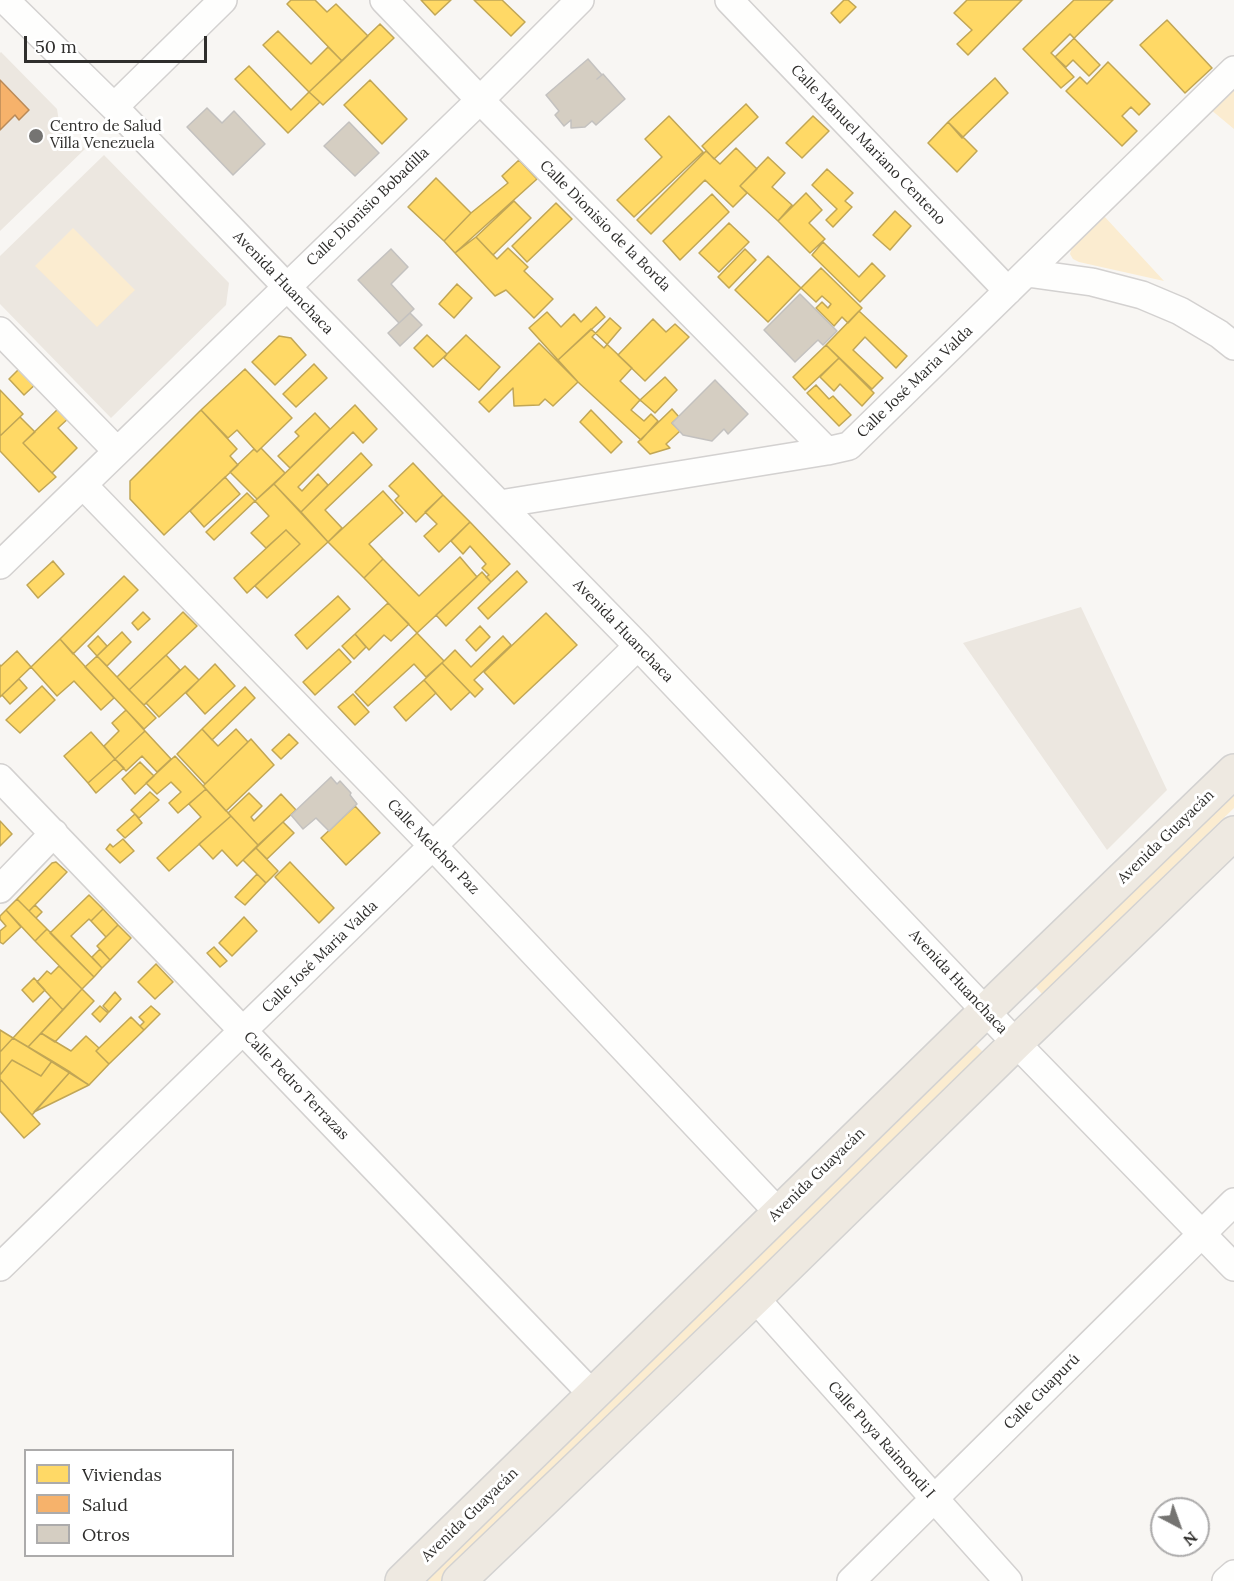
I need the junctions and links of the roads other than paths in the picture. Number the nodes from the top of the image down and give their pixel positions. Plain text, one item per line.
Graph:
1 (5, 0) edge
2 (223, 0) edge
3 (384, 0) edge
4 (580, 0) edge
5 (729, 0) edge
6 (1234, 70) edge
7 (480, 100) junction
8 (114, 107) junction
9 (1018, 282) junction
10 (286, 286) junction
11 (0, 331) edge
12 (1234, 346) edge
13 (117, 450) junction
14 (827, 451) junction
15 (83, 485) junction
16 (500, 504) junction
17 (0, 565) edge
18 (638, 646) junction
19 (1234, 771) edge
20 (0, 778) edge
21 (54, 833) junction
22 (1234, 833) edge
23 (433, 846) junction
24 (0, 889) edge
25 (986, 1011) junction
26 (244, 1031) junction
27 (1016, 1043) junction
28 (1234, 1202) edge
29 (778, 1213) junction
30 (1201, 1234) junction
31 (0, 1267) edge
32 (1234, 1267) edge
33 (755, 1298) junction
34 (593, 1395) junction
35 (934, 1499) junction
36 (1234, 1574) edge
37 (402, 1581) edge
38 (459, 1581) edge
39 (851, 1581) edge
40 (1008, 1581) edge
41 (1226, 1581) edge

1 - 8 street, Avenida Huanchaca
2 - 8 street
3 - 7 street, Calle Dionisio de la Borda
4 - 7 street, Calle Dionisio Bobadilla
5 - 9 street, Calle Manuel Mariano Centeno
6 - 9 street, Calle José Maria Valda
7 - 10 street, Calle Dionisio Bobadilla
7 - 14 street, Calle Dionisio de la Borda
8 - 10 street, Avenida Huanchaca
9 - 12 street
9 - 14 street, Calle José Maria Valda
10 - 13 street, Calle Dionisio Bobadilla
10 - 16 street, Avenida Huanchaca
11 - 13 street
13 - 15 street, Calle Dionisio Bobadilla
14 - 16 street, Calle José Maria Valda
15 - 17 street, Calle Dionisio Bobadilla
15 - 23 street, Calle Melchor Paz
16 - 18 street, Avenida Huanchaca
18 - 23 street, Calle José Maria Valda
18 - 25 street, Avenida Huanchaca
19 - 25 main road, Avenida Guayacán
20 - 21 street, Calle Pedro Terrazas
21 - 24 street
21 - 26 street, Calle Pedro Terrazas
22 - 27 main road
23 - 26 street, Calle José Maria Valda
23 - 29 street, Calle Melchor Paz
25 - 27 street, Avenida Huanchaca
25 - 29 main road, Avenida Guayacán
26 - 31 street, Calle José Maria Valda
26 - 34 street, Calle Pedro Terrazas
27 - 30 street, Avenida Huanchaca
27 - 33 main road
28 - 30 street, Calle Guapurú
29 - 34 main road, Avenida Guayacán
30 - 32 street, Avenida Huanchaca
30 - 35 street, Calle Guapurú
33 - 35 street, Calle Puya Raimondi I
33 - 38 main road
34 - 37 main road, Avenida Guayacán
35 - 39 street, Calle Guapurú
35 - 40 street, Calle Puya Raimondi I
36 - 41 street

